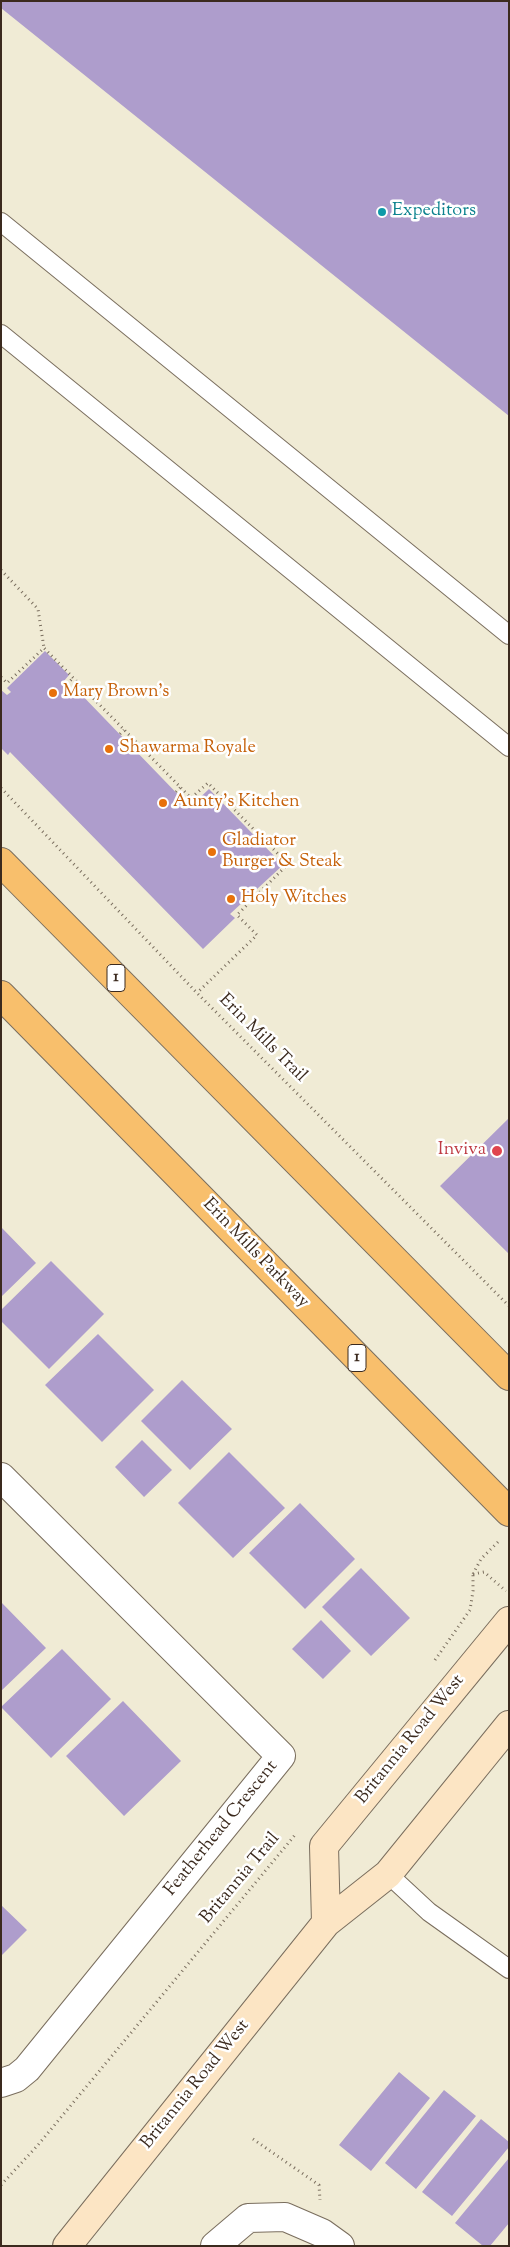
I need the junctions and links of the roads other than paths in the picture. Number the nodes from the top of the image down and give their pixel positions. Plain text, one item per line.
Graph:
1 (1, 222) edge
2 (1, 334) edge
3 (509, 635) edge
4 (509, 747) edge
5 (1, 862) edge
6 (1, 995) edge
7 (509, 1376) edge
8 (1, 1477) edge
9 (505, 1525) edge
10 (509, 1621) edge
11 (509, 1725) edge
12 (388, 1874) junction
13 (326, 1924) junction
14 (509, 1969) edge
15 (1, 2083) edge
16 (331, 2239) edge
17 (66, 2246) edge
18 (215, 2246) edge

1 - 3 lane
2 - 4 lane
5 - 7 main road, 1
6 - 9 main road, Erin Mills Parkway / 1
8 - 15 street, Featherhead Crescent
10 - 13 main road, Britannia Road West
11 - 12 main road, Britannia Road West
12 - 13 main road, Britannia Road West
12 - 14 lane
13 - 17 main road, Britannia Road West
16 - 18 street

